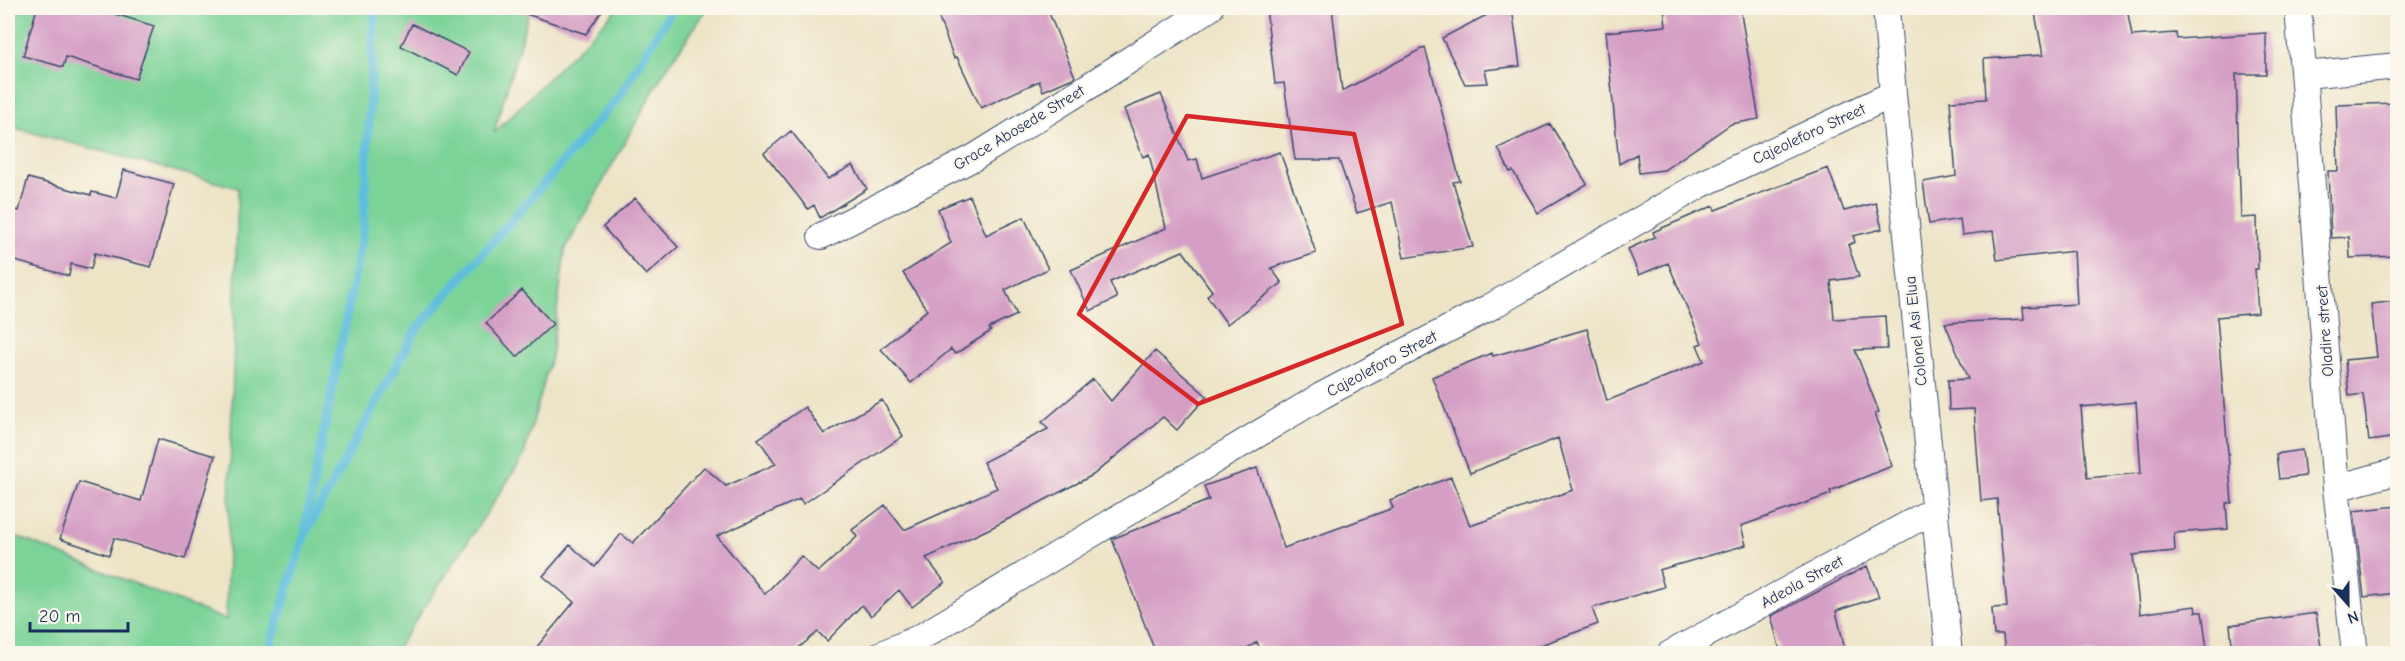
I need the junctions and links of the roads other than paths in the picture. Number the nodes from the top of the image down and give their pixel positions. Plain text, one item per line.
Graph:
1 (1210, 8) edge
2 (1886, 8) edge
3 (2298, 8) edge
4 (2397, 66) edge
5 (2305, 75) junction
6 (1893, 94) junction
7 (821, 237) dead end
8 (2397, 471) edge
9 (2336, 488) junction
10 (1934, 510) junction
11 (882, 654) edge
12 (1670, 654) edge
13 (1948, 654) edge
14 (2355, 654) edge

1 - 7 street, Grace Abosede Street
2 - 6 street, Colonel Asi Elua
3 - 5 street, Oladire street
4 - 5 street
5 - 9 street, Oladire street
6 - 10 street, Colonel Asi Elua
6 - 11 street, Cajeoleforo Street
8 - 9 street
9 - 14 street, Oladire street
10 - 12 street, Adeola Street
10 - 13 street, Colonel Asi Elua

